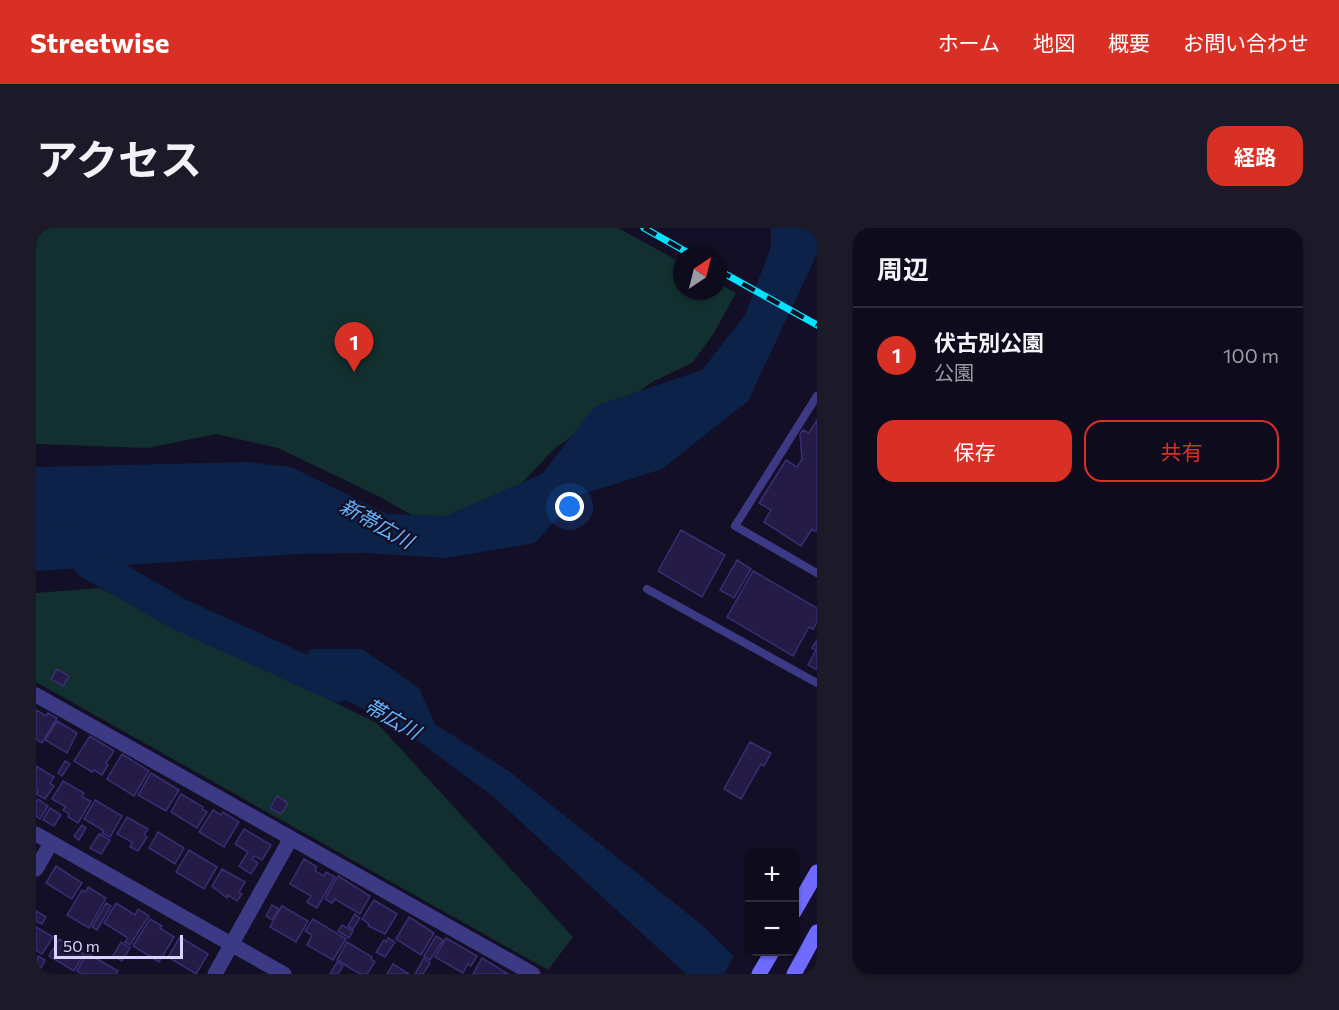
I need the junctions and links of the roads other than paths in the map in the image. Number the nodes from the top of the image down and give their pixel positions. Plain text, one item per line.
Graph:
1 (817, 396) edge
2 (817, 573) edge
3 (647, 589) dead end
4 (817, 683) edge
5 (36, 695) edge
6 (36, 834) edge
7 (291, 838) junction
8 (51, 843) junction
9 (36, 869) edge
10 (817, 872) edge
11 (799, 905) edge
12 (817, 933) edge
13 (232, 944) junction
14 (769, 956) edge
15 (795, 972) edge
16 (215, 974) edge
17 (284, 974) edge
18 (533, 974) edge
19 (759, 974) edge

1 - 2 lane
3 - 4 lane
5 - 7 street
6 - 8 street
7 - 13 street
7 - 18 street
8 - 9 street
8 - 13 street
10 - 11 street
12 - 15 street
13 - 16 street
13 - 17 street
14 - 19 street

